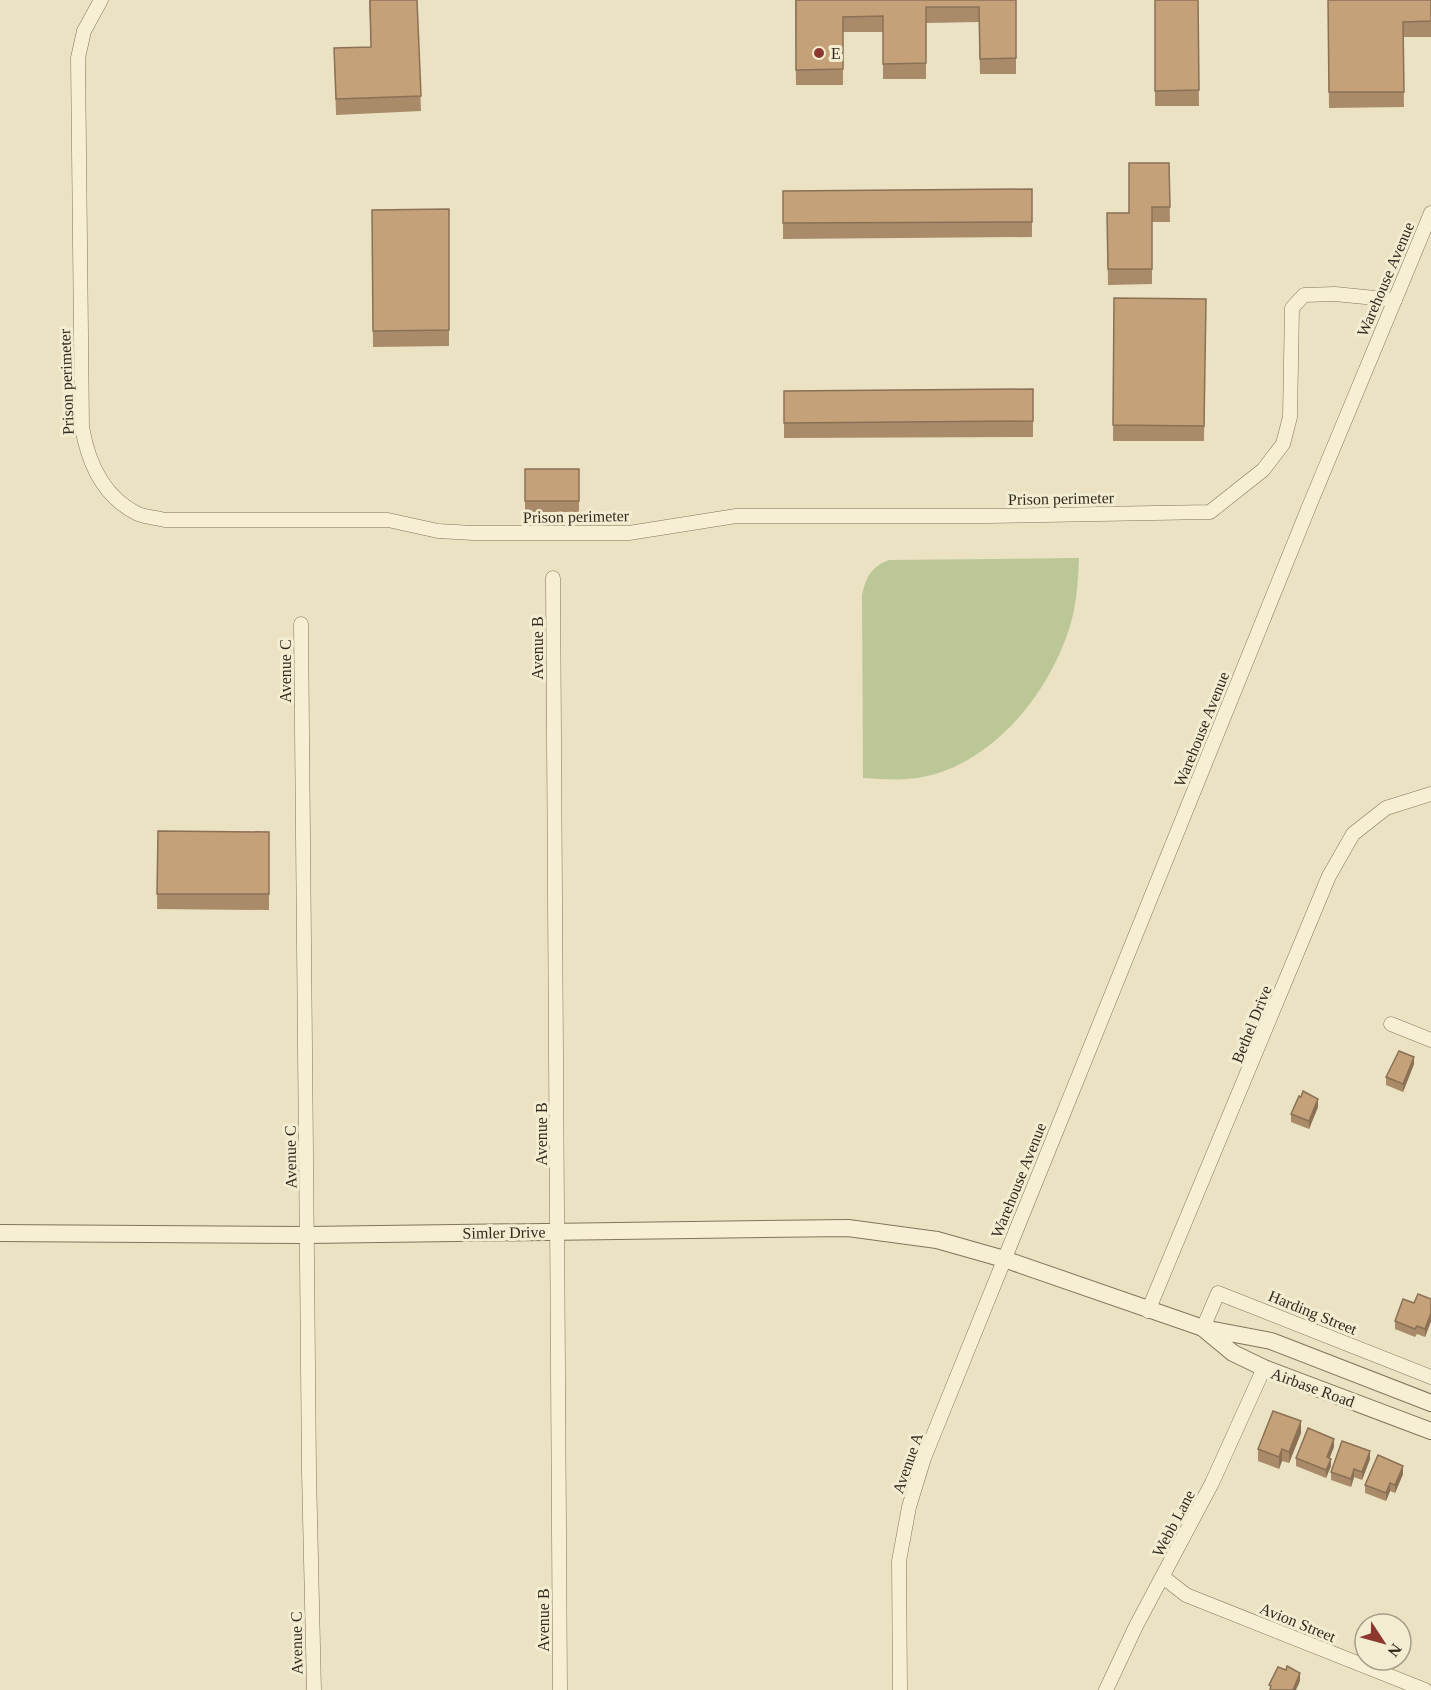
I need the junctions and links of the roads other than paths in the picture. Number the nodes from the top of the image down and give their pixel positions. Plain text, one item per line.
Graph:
1 (101, 0) edge
2 (1431, 213) edge
3 (1395, 300) junction
4 (553, 578) dead end
5 (302, 624) dead end
6 (1431, 794) edge
7 (1391, 1024) dead end
8 (1431, 1040) edge
9 (558, 1231) junction
10 (0, 1233) edge
11 (308, 1235) junction
12 (1004, 1259) junction
13 (1148, 1311) junction
14 (1203, 1328) junction
15 (1264, 1368) junction
16 (1431, 1377) edge
17 (1431, 1403) edge
18 (1431, 1431) edge
19 (1163, 1577) junction
20 (314, 1690) edge
21 (560, 1690) edge
22 (900, 1690) edge
23 (1106, 1690) edge
24 (1425, 1690) edge

1 - 3 street, Prison perimeter
2 - 3 street, Warehouse Avenue
3 - 12 street, Warehouse Avenue
4 - 9 street, Avenue B
5 - 11 street, Avenue C
6 - 13 street, Bethel Drive
7 - 8 street
9 - 11 street, Simler Drive
9 - 12 street, Simler Drive
9 - 21 street, Avenue B
10 - 11 street, Simler Drive
11 - 20 street, Avenue C
12 - 13 street, Airbase Road
12 - 22 street, Avenue A
13 - 14 street, Airbase Road
14 - 15 street, Airbase Road
14 - 16 street, Harding Street
14 - 17 street, Airbase Road
15 - 18 street, Airbase Road
15 - 19 street, Webb Lane
19 - 23 street, Webb Lane
19 - 24 street, Avion Street

